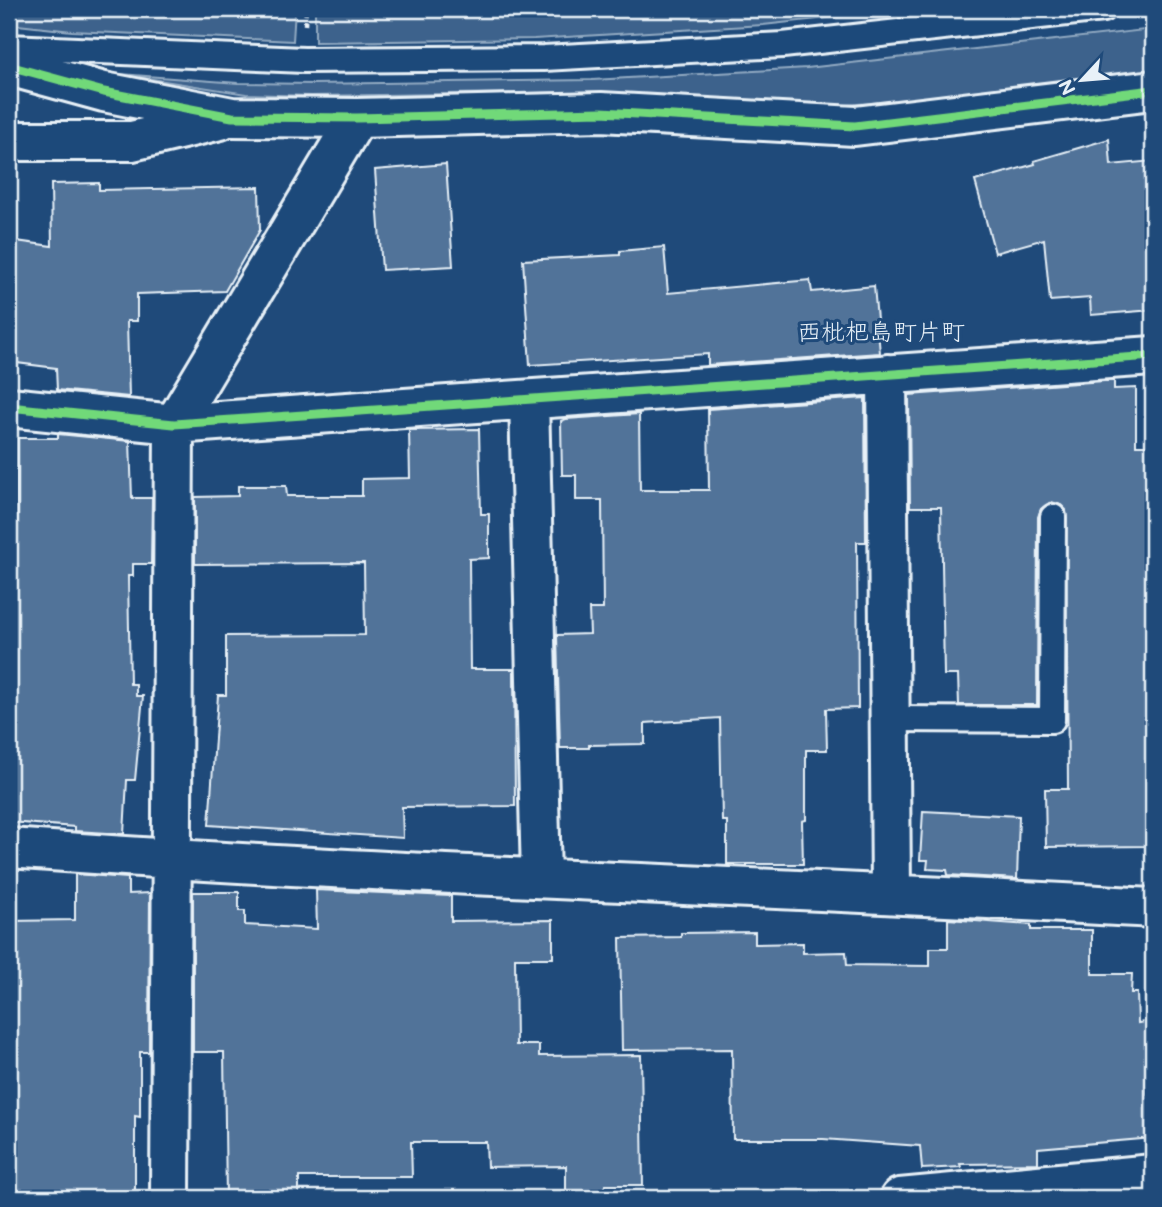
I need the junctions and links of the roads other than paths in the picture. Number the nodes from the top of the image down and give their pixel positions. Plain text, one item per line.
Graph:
1 (1103, 9) edge
2 (9, 47) edge
3 (9, 66) edge
4 (1153, 90) edge
5 (232, 117) junction
6 (357, 118) junction
7 (9, 141) edge
8 (1153, 356) edge
9 (887, 374) junction
10 (529, 400) junction
11 (9, 407) edge
12 (174, 424) junction
13 (1053, 517) dead end
14 (890, 719) junction
15 (9, 848) edge
16 (171, 860) junction
17 (541, 878) junction
18 (891, 893) junction
19 (1153, 908) edge
20 (1153, 1174) edge
21 (170, 1198) edge
22 (900, 1198) edge

1 - 2 lane
3 - 5 street
4 - 6 street
5 - 6 street
5 - 7 street
6 - 12 street
8 - 9 street
9 - 10 street
9 - 14 street
10 - 12 street
10 - 17 street
11 - 12 street
12 - 16 street
13 - 14 lane
14 - 18 street
15 - 16 street
16 - 17 street
16 - 21 street
17 - 18 street
18 - 19 street
20 - 22 street

